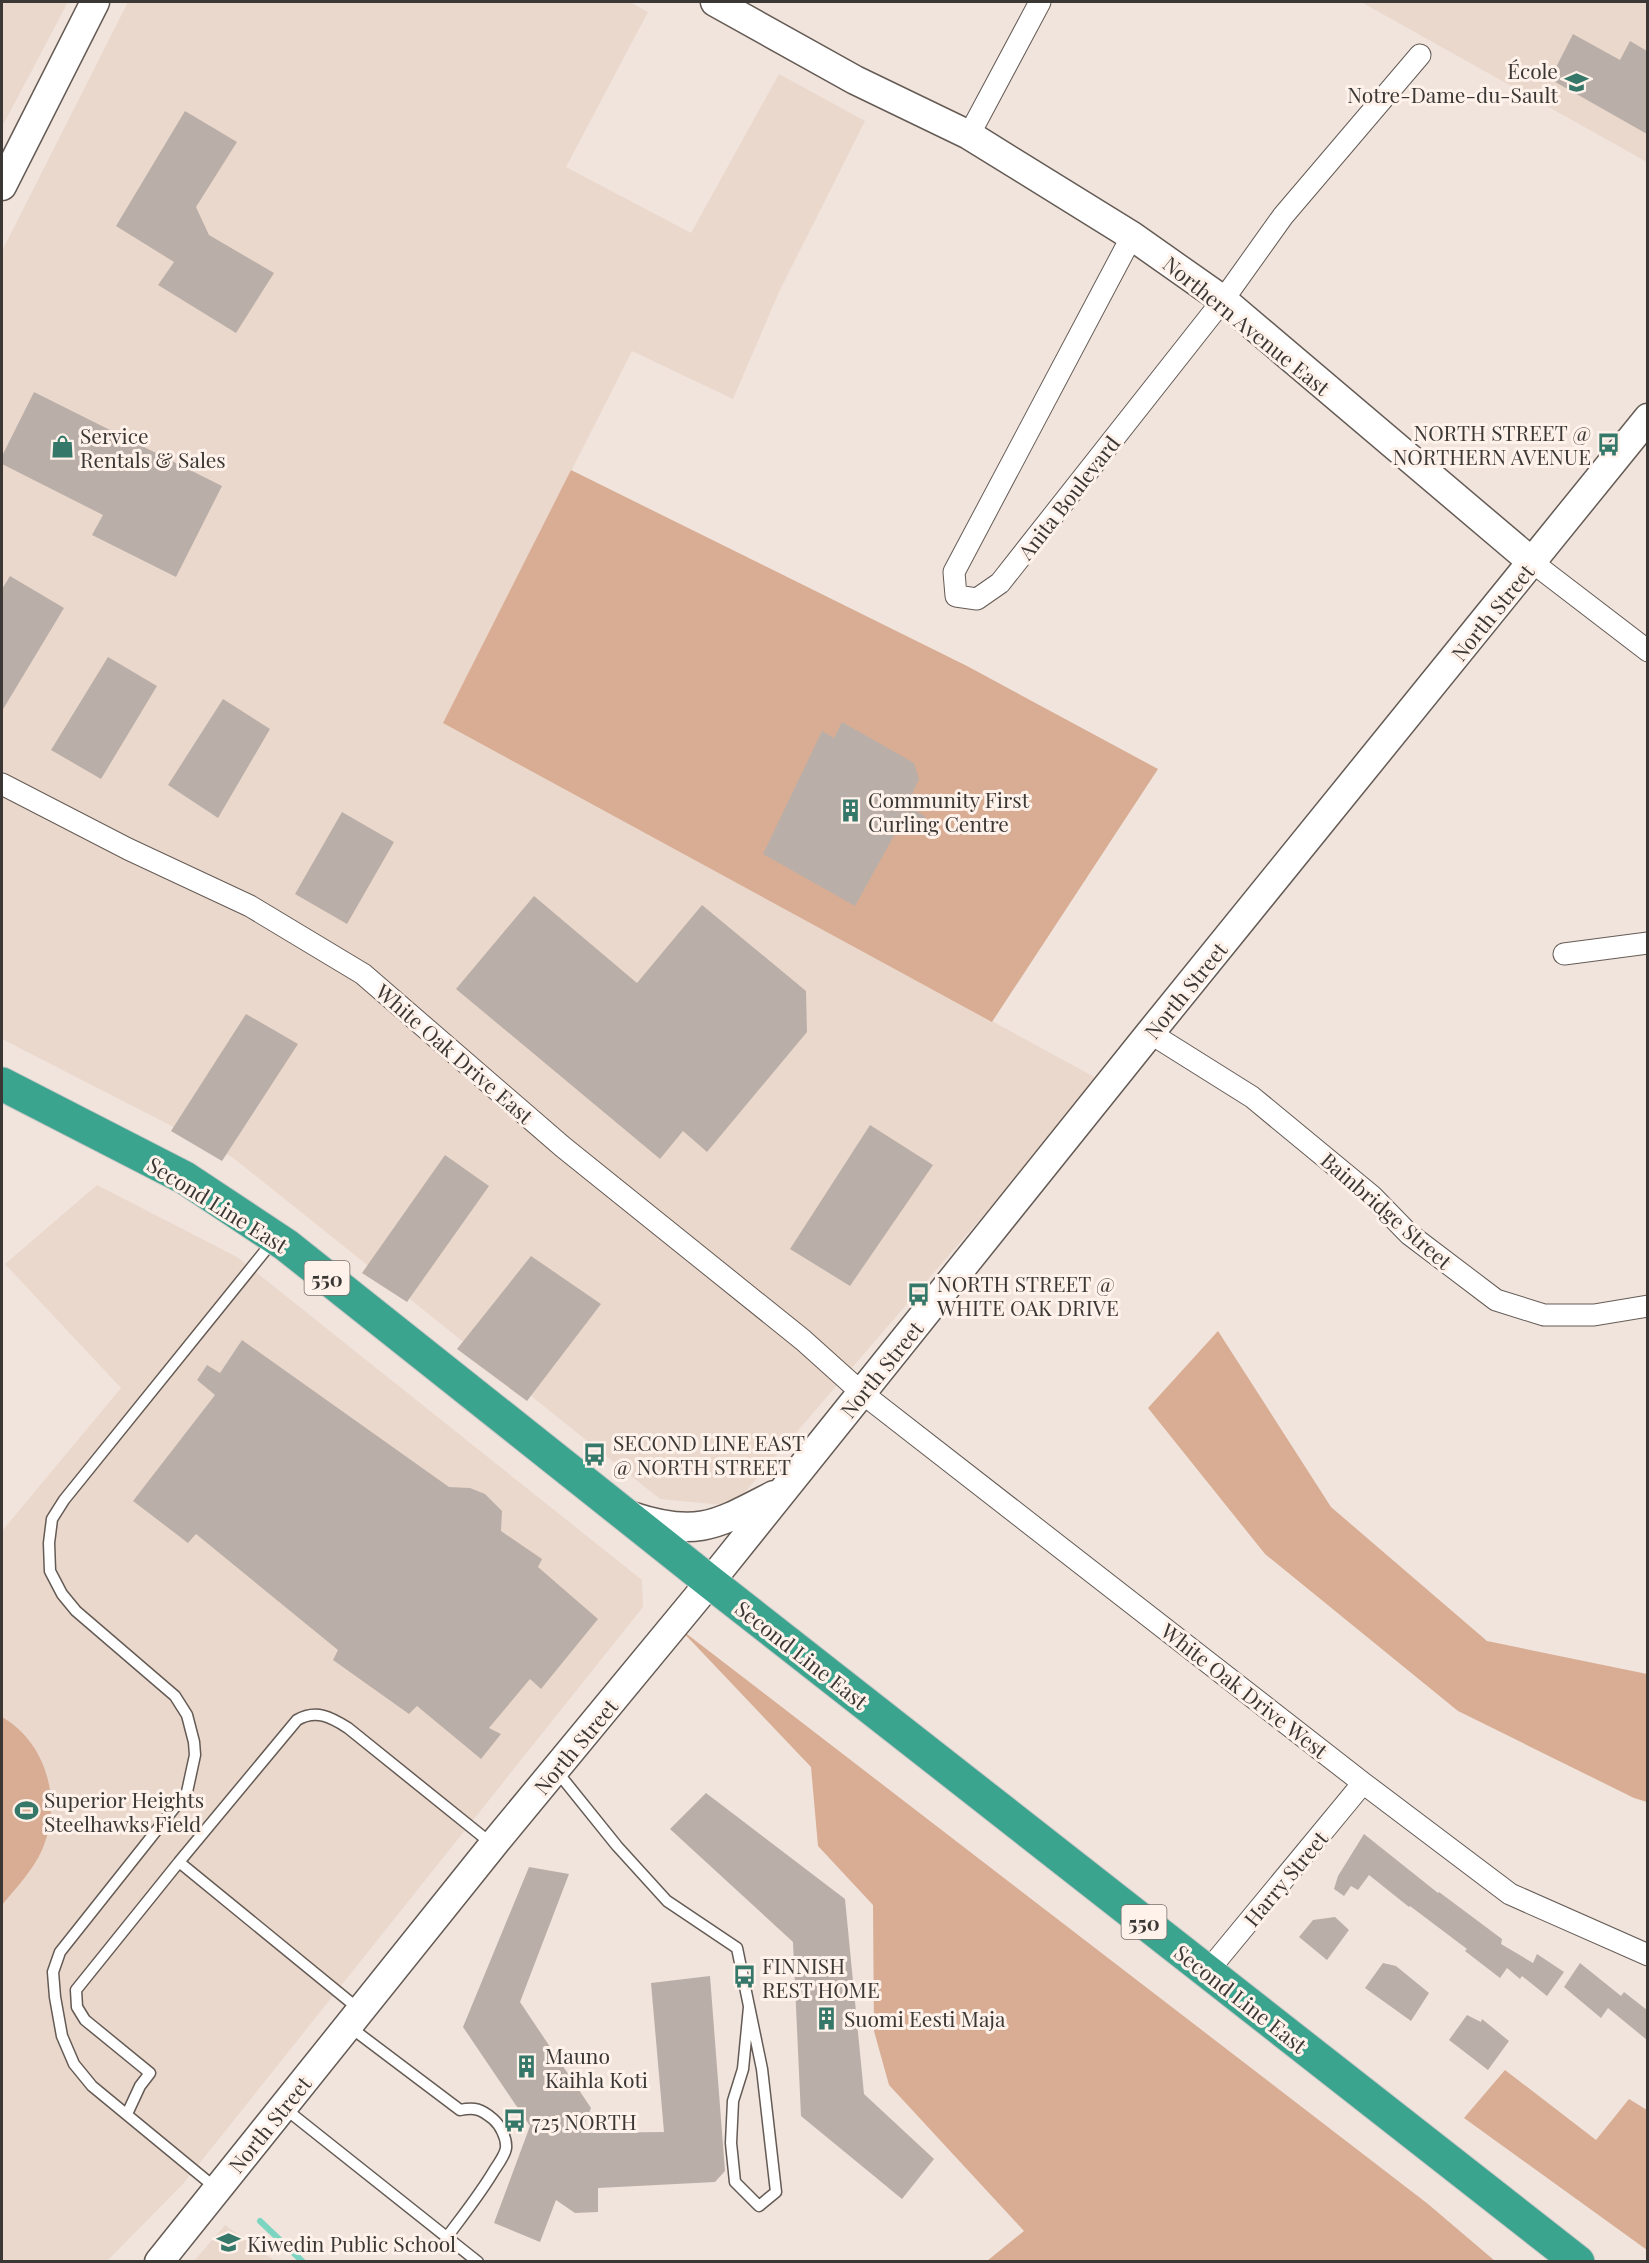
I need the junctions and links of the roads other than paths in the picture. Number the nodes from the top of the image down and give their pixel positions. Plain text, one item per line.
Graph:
1 (95, 2) edge
2 (715, 2) edge
3 (1040, 2) edge
4 (1420, 55) dead end
5 (969, 135) junction
6 (2, 186) edge
7 (1132, 236) junction
8 (1223, 300) junction
9 (1647, 418) edge
10 (1532, 562) junction
11 (1647, 651) edge
12 (2, 784) edge
13 (1647, 943) edge
14 (1564, 954) dead end
15 (1150, 1033) junction
16 (2, 1084) edge
17 (275, 1238) junction
18 (1647, 1306) edge
19 (862, 1393) junction
20 (784, 1490) junction
21 (625, 1514) junction
22 (710, 1582) junction
23 (555, 1769) junction
24 (1364, 1783) junction
25 (493, 1845) junction
26 (179, 1862) junction
27 (1647, 1955) edge
28 (1207, 1972) junction
29 (749, 2007) junction
30 (354, 2018) junction
31 (283, 2107) junction
32 (127, 2114) junction
33 (217, 2188) junction
34 (447, 2237) junction
35 (159, 2262) edge
36 (478, 2262) edge
37 (1578, 2262) edge

1 - 6 street
2 - 5 street, Northern Avenue East
3 - 5 street
4 - 8 street, Anita Boulevard
5 - 7 street, Northern Avenue East
7 - 8 street, Northern Avenue East
7 - 8 street, Anita Boulevard
8 - 10 street, Northern Avenue East
9 - 10 street, North Street
10 - 11 street, Northern Avenue East
10 - 15 street, North Street
12 - 19 street, White Oak Drive East
13 - 14 street
15 - 18 street, Bainbridge Street
15 - 19 street, North Street
16 - 17 highway, Second Line East / 550
17 - 21 highway, Second Line East / 550
17 - 32 lane
19 - 20 street, North Street
19 - 24 street, White Oak Drive West
20 - 21 street
20 - 22 street, North Street
21 - 22 highway, Second Line East / 550
22 - 23 street, North Street
22 - 28 highway, Second Line East / 550
23 - 25 street, North Street
23 - 29 lane
24 - 27 street, White Oak Drive West
24 - 28 street, Harry Street
25 - 26 lane
25 - 30 street, North Street
26 - 30 lane
26 - 32 lane
28 - 37 highway, Second Line East / 550
29 - 29 lane
30 - 31 street, North Street
30 - 34 lane
31 - 33 street, North Street
31 - 34 lane
32 - 33 lane
33 - 35 street, North Street
34 - 36 lane

